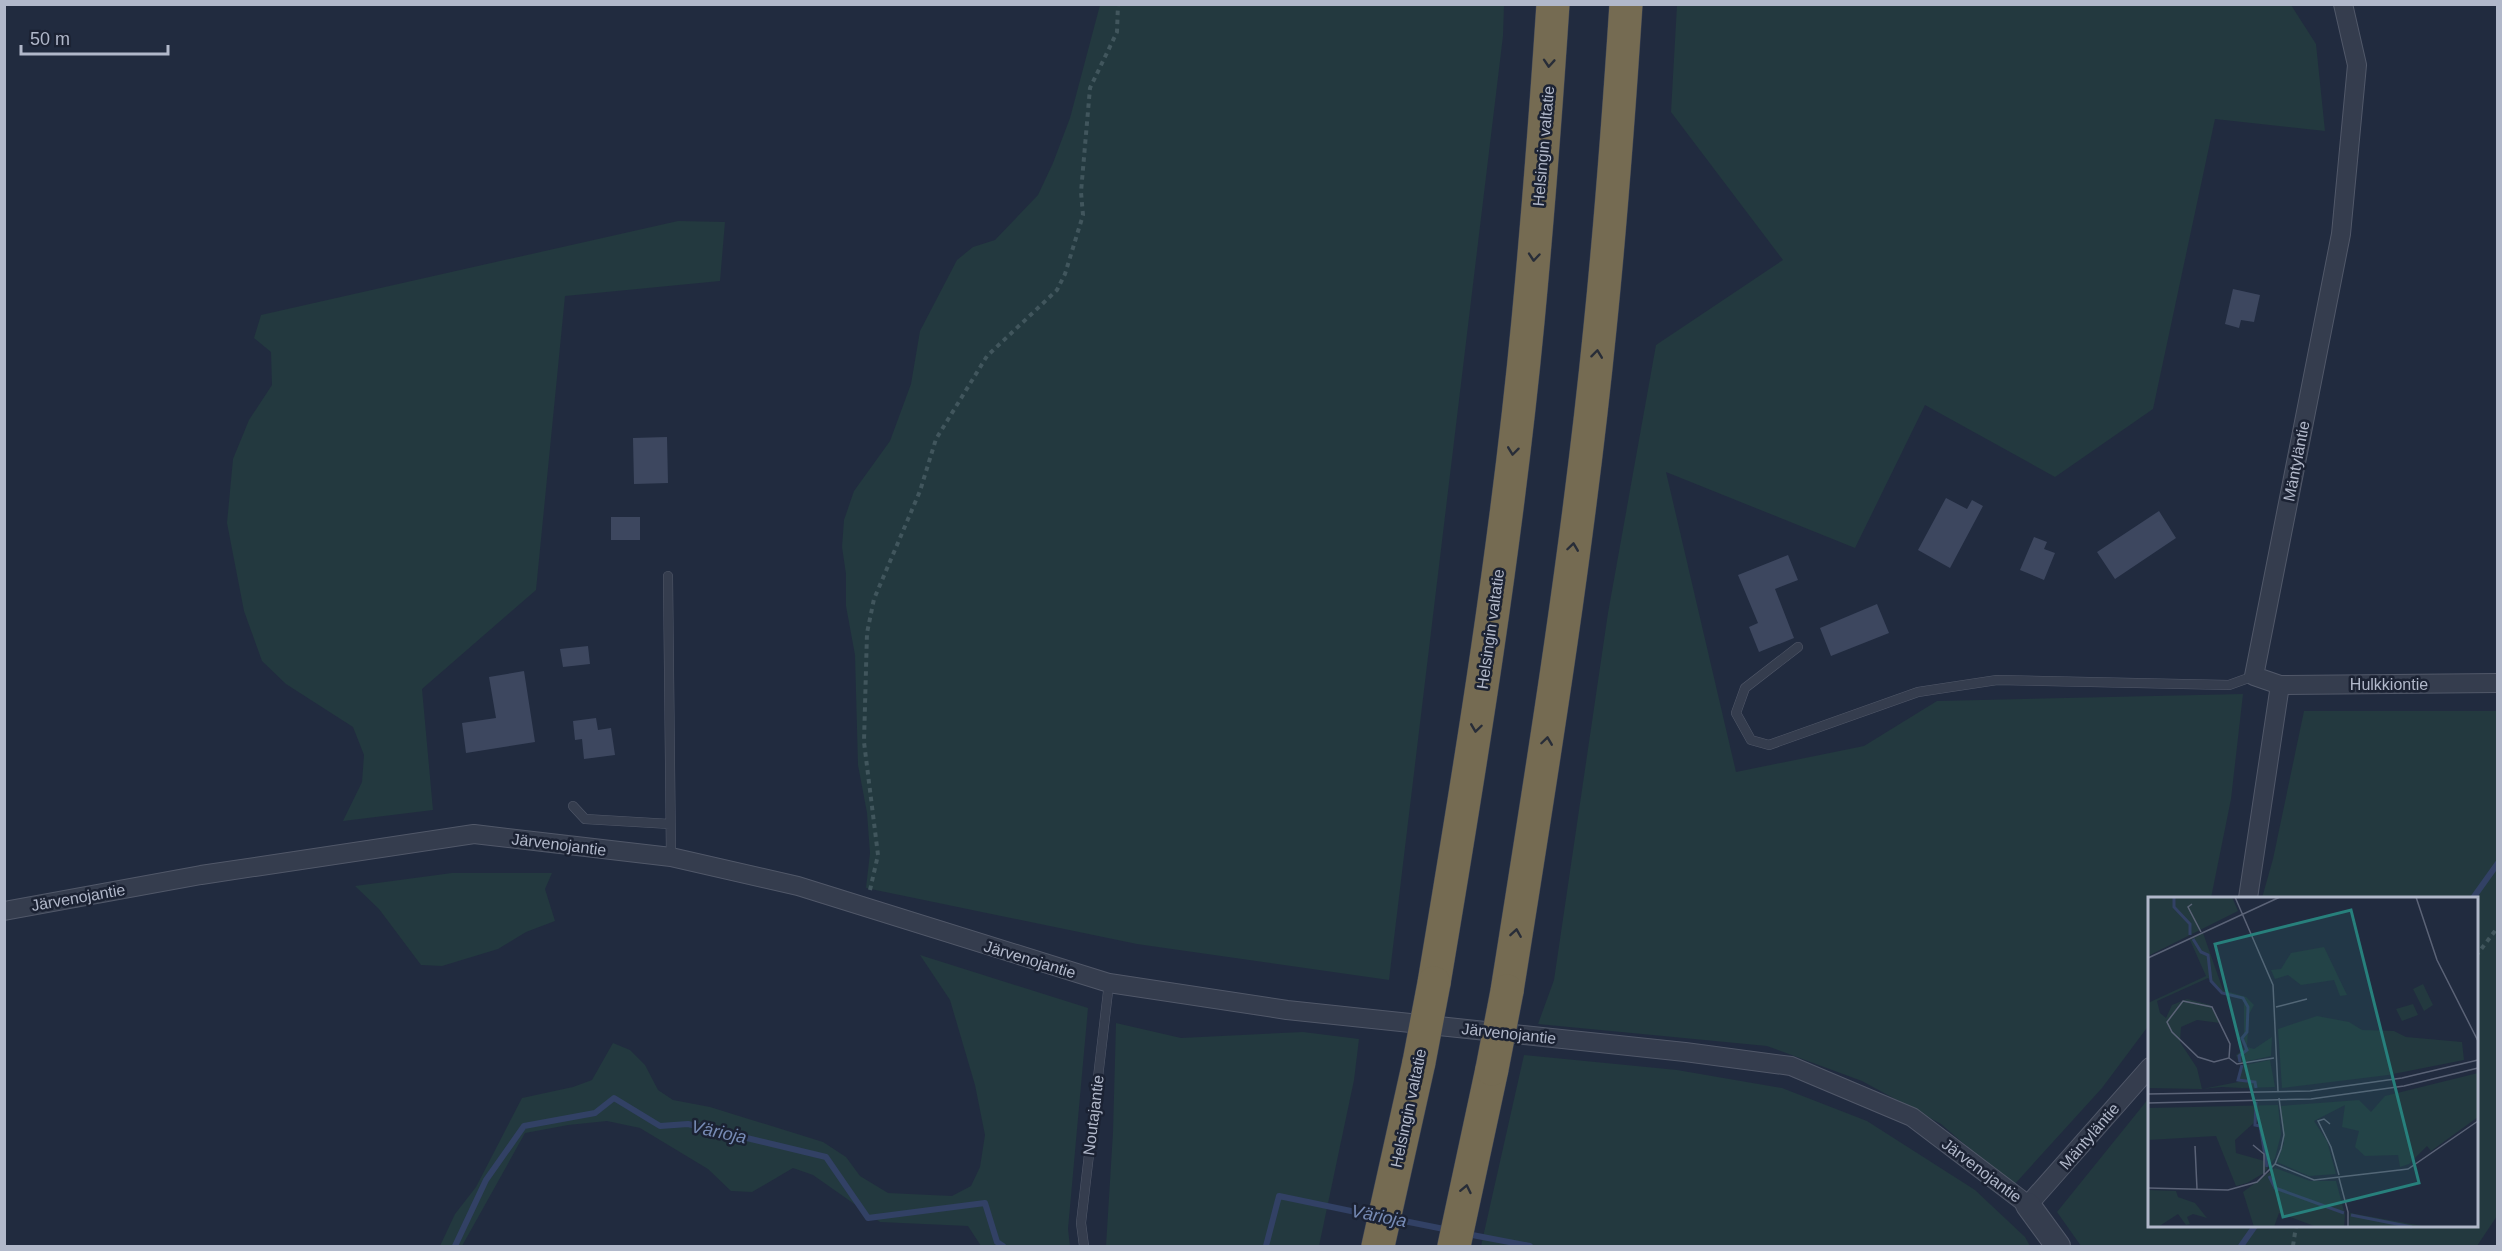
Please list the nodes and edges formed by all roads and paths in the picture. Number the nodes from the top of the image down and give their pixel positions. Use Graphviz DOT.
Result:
graph roads {
  1 [pos="1118,4"];
  2 [pos="1553,4"];
  3 [pos="1626,4"];
  4 [pos="2343,4"];
  5 [pos="668,576"];
  6 [pos="1798,647"];
  7 [pos="2254,676"];
  8 [pos="2498,683"];
  9 [pos="2280,685"];
  10 [pos="573,806"];
  11 [pos="670,824"];
  12 [pos="671,857"];
  13 [pos="2248,897"];
  14 [pos="866,908"];
  15 [pos="4,911"];
  16 [pos="2498,927"];
  17 [pos="2478,953"];
  18 [pos="1108,983"];
  19 [pos="2148,1069"];
  20 [pos="2028,1205"];
  21 [pos="2296,1227"];
  22 [pos="1084,1246"];
  23 [pos="1378,1246"];
  24 [pos="1454,1246"];
  25 [pos="2058,1246"];
  26 [pos="2293,1246"];
  1 -- 14 [label="path"];
  2 -- 23 [label="highway, Helsingin valtatie, one-way, bridge"];
  24 -- 3 [label="highway, one-way, bridge"];
  4 -- 7 [label="street, Mäntyläntie"];
  5 -- 11 [label="lane"];
  6 -- 7 [label="lane"];
  7 -- 9 [label="street"];
  8 -- 9 [label="street, Hulkkiontie"];
  9 -- 13 [label="street"];
  10 -- 11 [label="lane"];
  11 -- 12 [label="lane"];
  12 -- 14 [label="street, Järvenojantie"];
  12 -- 15 [label="street, Järvenojantie"];
  14 -- 18 [label="street, Järvenojantie"];
  16 -- 17 [label="path"];
  18 -- 20 [label="street, Järvenojantie"];
  18 -- 22 [label="lane, Noutajantie"];
  19 -- 20 [label="street, Mäntyläntie"];
  20 -- 25 [label="street"];
  21 -- 26 [label="path"];
}
